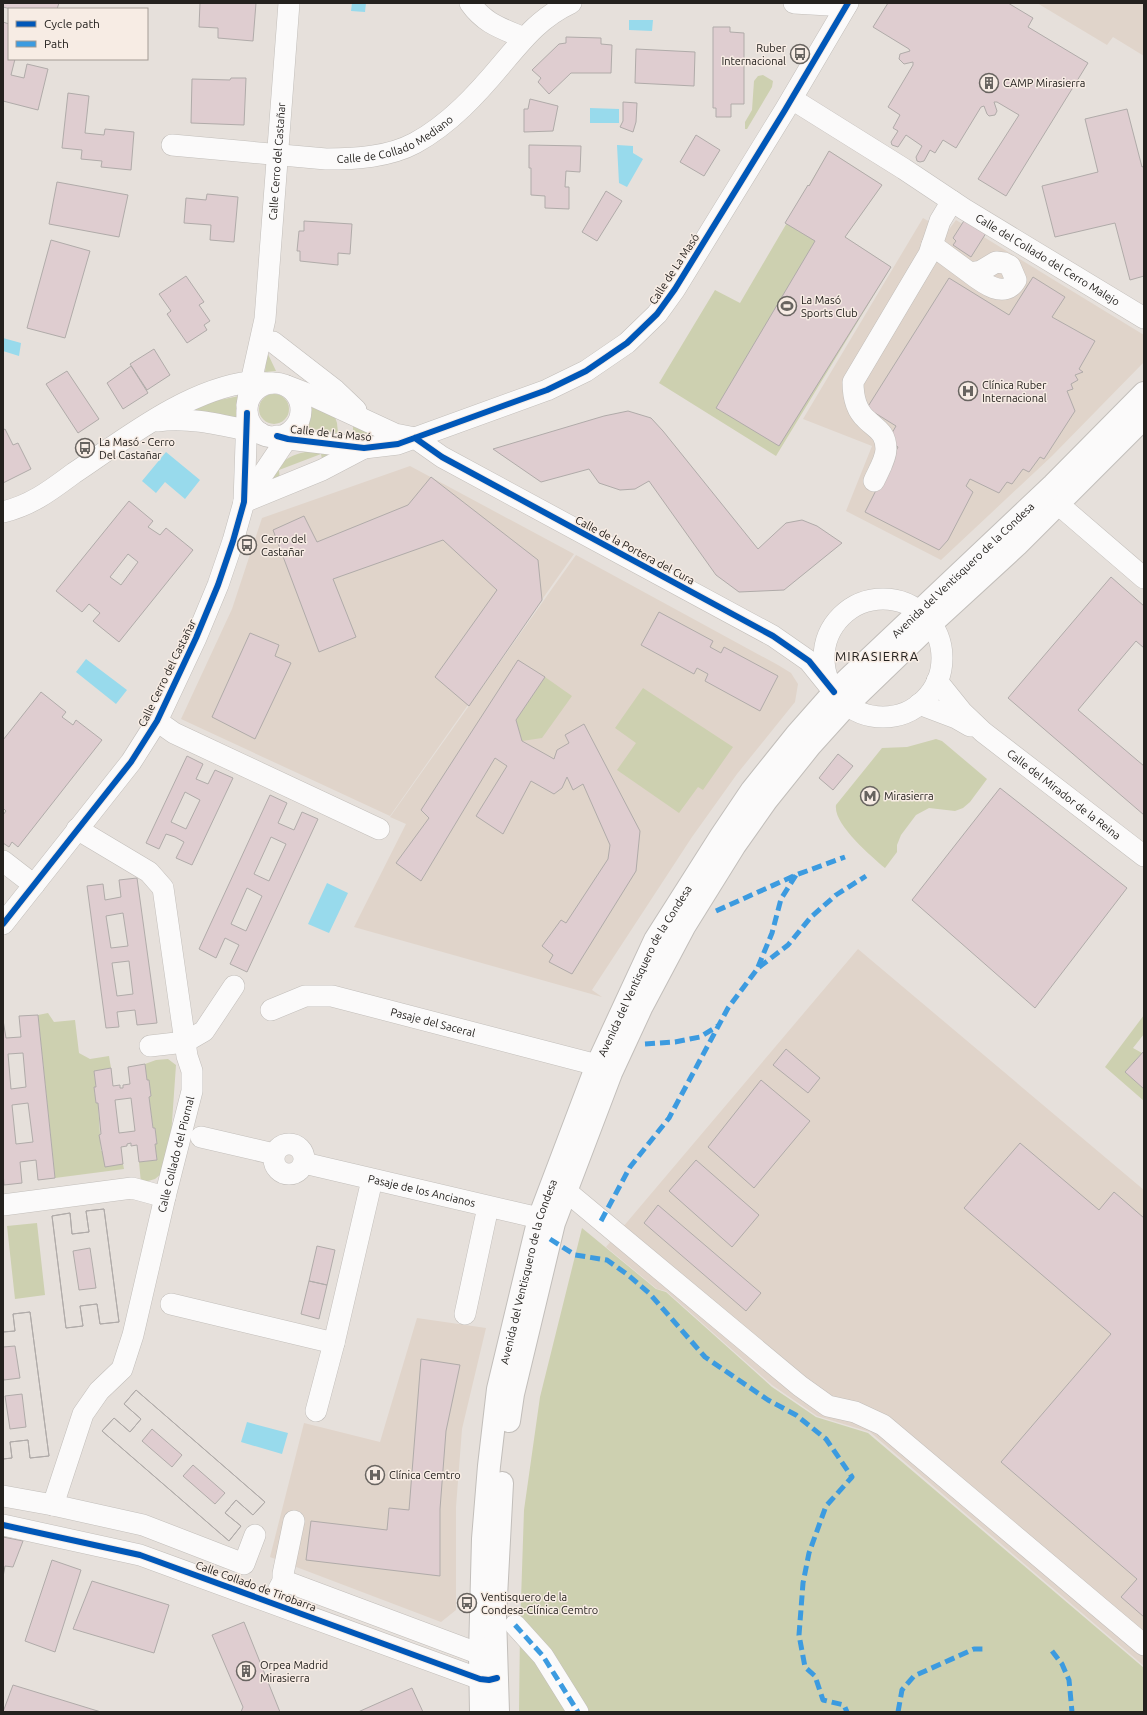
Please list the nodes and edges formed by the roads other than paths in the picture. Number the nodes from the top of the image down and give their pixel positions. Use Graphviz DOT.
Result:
graph roads {
  1 [pos="289,3"];
  2 [pos="470,3"];
  3 [pos="571,3"];
  4 [pos="794,3"];
  5 [pos="847,4"];
  6 [pos="524,38"];
  7 [pos="788,105"];
  8 [pos="172,145"];
  9 [pos="278,155"];
  10 [pos="946,210"];
  11 [pos="932,245"];
  12 [pos="970,273"];
  13 [pos="1144,318"];
  14 [pos="266,333"];
  15 [pos="250,382"];
  16 [pos="214,391"];
  17 [pos="1144,393"];
  18 [pos="337,408"];
  19 [pos="274,413"];
  20 [pos="1144,418"];
  21 [pos="154,421"];
  22 [pos="368,422"];
  23 [pos="218,425"];
  24 [pos="415,438"];
  25 [pos="350,452"];
  26 [pos="246,462"];
  27 [pos="874,481"];
  28 [pos="1056,495"];
  29 [pos="244,502"];
  30 [pos="3,512"];
  31 [pos="1144,578"];
  32 [pos="925,618"];
  33 [pos="773,636"];
  34 [pos="827,638"];
  35 [pos="937,681"];
  36 [pos="841,699"];
  37 [pos="919,704"];
  38 [pos="157,721"];
  39 [pos="983,732"];
  40 [pos="77,829"];
  41 [pos="379,829"];
  42 [pos="1144,856"];
  43 [pos="3,861"];
  44 [pos="34,885"];
  45 [pos="10,902"];
  46 [pos="3,924"];
  47 [pos="234,986"];
  48 [pos="270,1010"];
  49 [pos="185,1042"];
  50 [pos="150,1046"];
  51 [pos="596,1065"];
  52 [pos="201,1137"];
  53 [pos="372,1180"];
  54 [pos="566,1191"];
  55 [pos="165,1197"];
  56 [pos="3,1205"];
  57 [pos="488,1207"];
  58 [pos="539,1218"];
  59 [pos="171,1304"];
  60 [pos="465,1314"];
  61 [pos="334,1343"];
  62 [pos="316,1411"];
  63 [pos="3,1496"];
  64 [pos="53,1505"];
  65 [pos="294,1521"];
  66 [pos="3,1525"];
  67 [pos="256,1535"];
  68 [pos="283,1582"];
  69 [pos="279,1605"];
  70 [pos="515,1625"];
  71 [pos="434,1637"];
  72 [pos="1144,1645"];
  73 [pos="424,1659"];
  74 [pos="488,1669"];
  75 [pos="481,1712"];
  76 [pos="498,1712"];
  77 [pos="578,1712"];
  1 -- 9 [label="street, Calle Cerro del Castañar"];
  2 -- 6 [label="street"];
  3 -- 6 [label="street, Calle de Collado Mediano"];
  4 -- 5 [label="street"];
  5 -- 7 [label="street, Calle de La Masó"];
  6 -- 9 [label="street, Calle de Collado Mediano"];
  7 -- 10 [label="street, Calle del Collado del Cerro Malejo"];
  7 -- 24 [label="street, Calle de La Masó"];
  8 -- 9 [label="street, Calle de Collado Mediano"];
  9 -- 14 [label="street, Calle Cerro del Castañar"];
  10 -- 11 [label="street"];
  10 -- 13 [label="street, Calle del Collado del Cerro Malejo"];
  11 -- 12 [label="street"];
  11 -- 27 [label="street"];
  14 -- 15 [label="street, Calle Cerro del Castañar"];
  14 -- 16 [label="street"];
  14 -- 19 [label="street, Calle Cerro del Castañar"];
  14 -- 22 [label="street"];
  15 -- 16 [label="street, Calle de La Masó"];
  15 -- 19 [label="street, Calle de La Masó"];
  16 -- 21 [label="street, Calle de La Masó"];
  17 -- 28 [label="main road, Avenida del Ventisquero de la Condesa"];
  18 -- 19 [label="street, Calle de La Masó"];
  18 -- 22 [label="street, Calle de La Masó"];
  18 -- 25 [label="street"];
  19 -- 23 [label="street, Calle de La Masó"];
  19 -- 25 [label="street, Calle de La Masó"];
  19 -- 26 [label="street, Calle Cerro del Castañar"];
  19 -- 29 [label="street, Calle Cerro del Castañar"];
  20 -- 28 [label="main road, Avenida del Ventisquero de la Condesa"];
  21 -- 23 [label="street, Calle de La Masó"];
  21 -- 30 [label="street, Calle de La Masó"];
  22 -- 24 [label="street, Calle de La Masó"];
  23 -- 26 [label="street, Calle de La Masó"];
  24 -- 25 [label="street, Calle de La Masó"];
  24 -- 33 [label="street, Calle de la Portera del Cura"];
  25 -- 29 [label="street"];
  26 -- 29 [label="street, Calle Cerro del Castañar"];
  28 -- 31 [label="street"];
  28 -- 32 [label="main road, Avenida del Ventisquero de la Condesa"];
  29 -- 38 [label="street, Calle Cerro del Castañar"];
  32 -- 34 [label="street"];
  32 -- 35 [label="street"];
  32 -- 36 [label="main road, Avenida del Ventisquero de la Condesa"];
  33 -- 34 [label="street, Calle de la Portera del Cura"];
  33 -- 36 [label="street, Calle de la Portera del Cura"];
  34 -- 36 [label="street"];
  35 -- 37 [label="street"];
  35 -- 39 [label="street, Calle del Mirador de la Reina"];
  36 -- 37 [label="street"];
  36 -- 51 [label="main road, Avenida del Ventisquero de la Condesa"];
  36 -- 54 [label="main road, Avenida del Ventisquero de la Condesa"];
  37 -- 39 [label="street, Calle del Mirador de la Reina"];
  38 -- 40 [label="street, Calle Cerro del Castañar"];
  38 -- 41 [label="street"];
  39 -- 42 [label="street, Calle del Mirador de la Reina"];
  40 -- 44 [label="street, Calle Cerro del Castañar"];
  40 -- 49 [label="street, Calle Collado del Piornal"];
  43 -- 44 [label="street"];
  44 -- 45 [label="street, Calle Cerro del Castañar"];
  45 -- 46 [label="street, Calle Cerro del Castañar"];
  47 -- 49 [label="street"];
  48 -- 51 [label="street, Pasaje del Saceral"];
  49 -- 50 [label="street"];
  49 -- 55 [label="street, Calle Collado del Piornal"];
  51 -- 58 [label="main road, Avenida del Ventisquero de la Condesa"];
  52 -- 53 [label="street, Pasaje de los Ancianos"];
  53 -- 57 [label="street, Pasaje de los Ancianos"];
  53 -- 61 [label="street"];
  54 -- 72 [label="street"];
  54 -- 74 [label="main road, Avenida del Ventisquero de la Condesa"];
  55 -- 56 [label="street"];
  55 -- 64 [label="street, Calle Collado del Piornal"];
  57 -- 58 [label="street, Pasaje de los Ancianos"];
  57 -- 60 [label="street"];
  58 -- 74 [label="main road, Avenida del Ventisquero de la Condesa"];
  59 -- 61 [label="street"];
  61 -- 62 [label="street"];
  63 -- 64 [label="street"];
  64 -- 67 [label="street"];
  65 -- 68 [label="street"];
  66 -- 69 [label="street, Calle Collado de Tirobarra"];
  68 -- 69 [label="street"];
  68 -- 71 [label="street"];
  69 -- 73 [label="street, Calle Collado de Tirobarra"];
  70 -- 77 [label="street"];
  71 -- 73 [label="street"];
  71 -- 74 [label="street"];
  73 -- 74 [label="street, Calle Collado de Tirobarra"];
  74 -- 75 [label="main road, Avenida del Ventisquero de la Condesa"];
  74 -- 76 [label="main road, Avenida del Ventisquero de la Condesa"];
}
